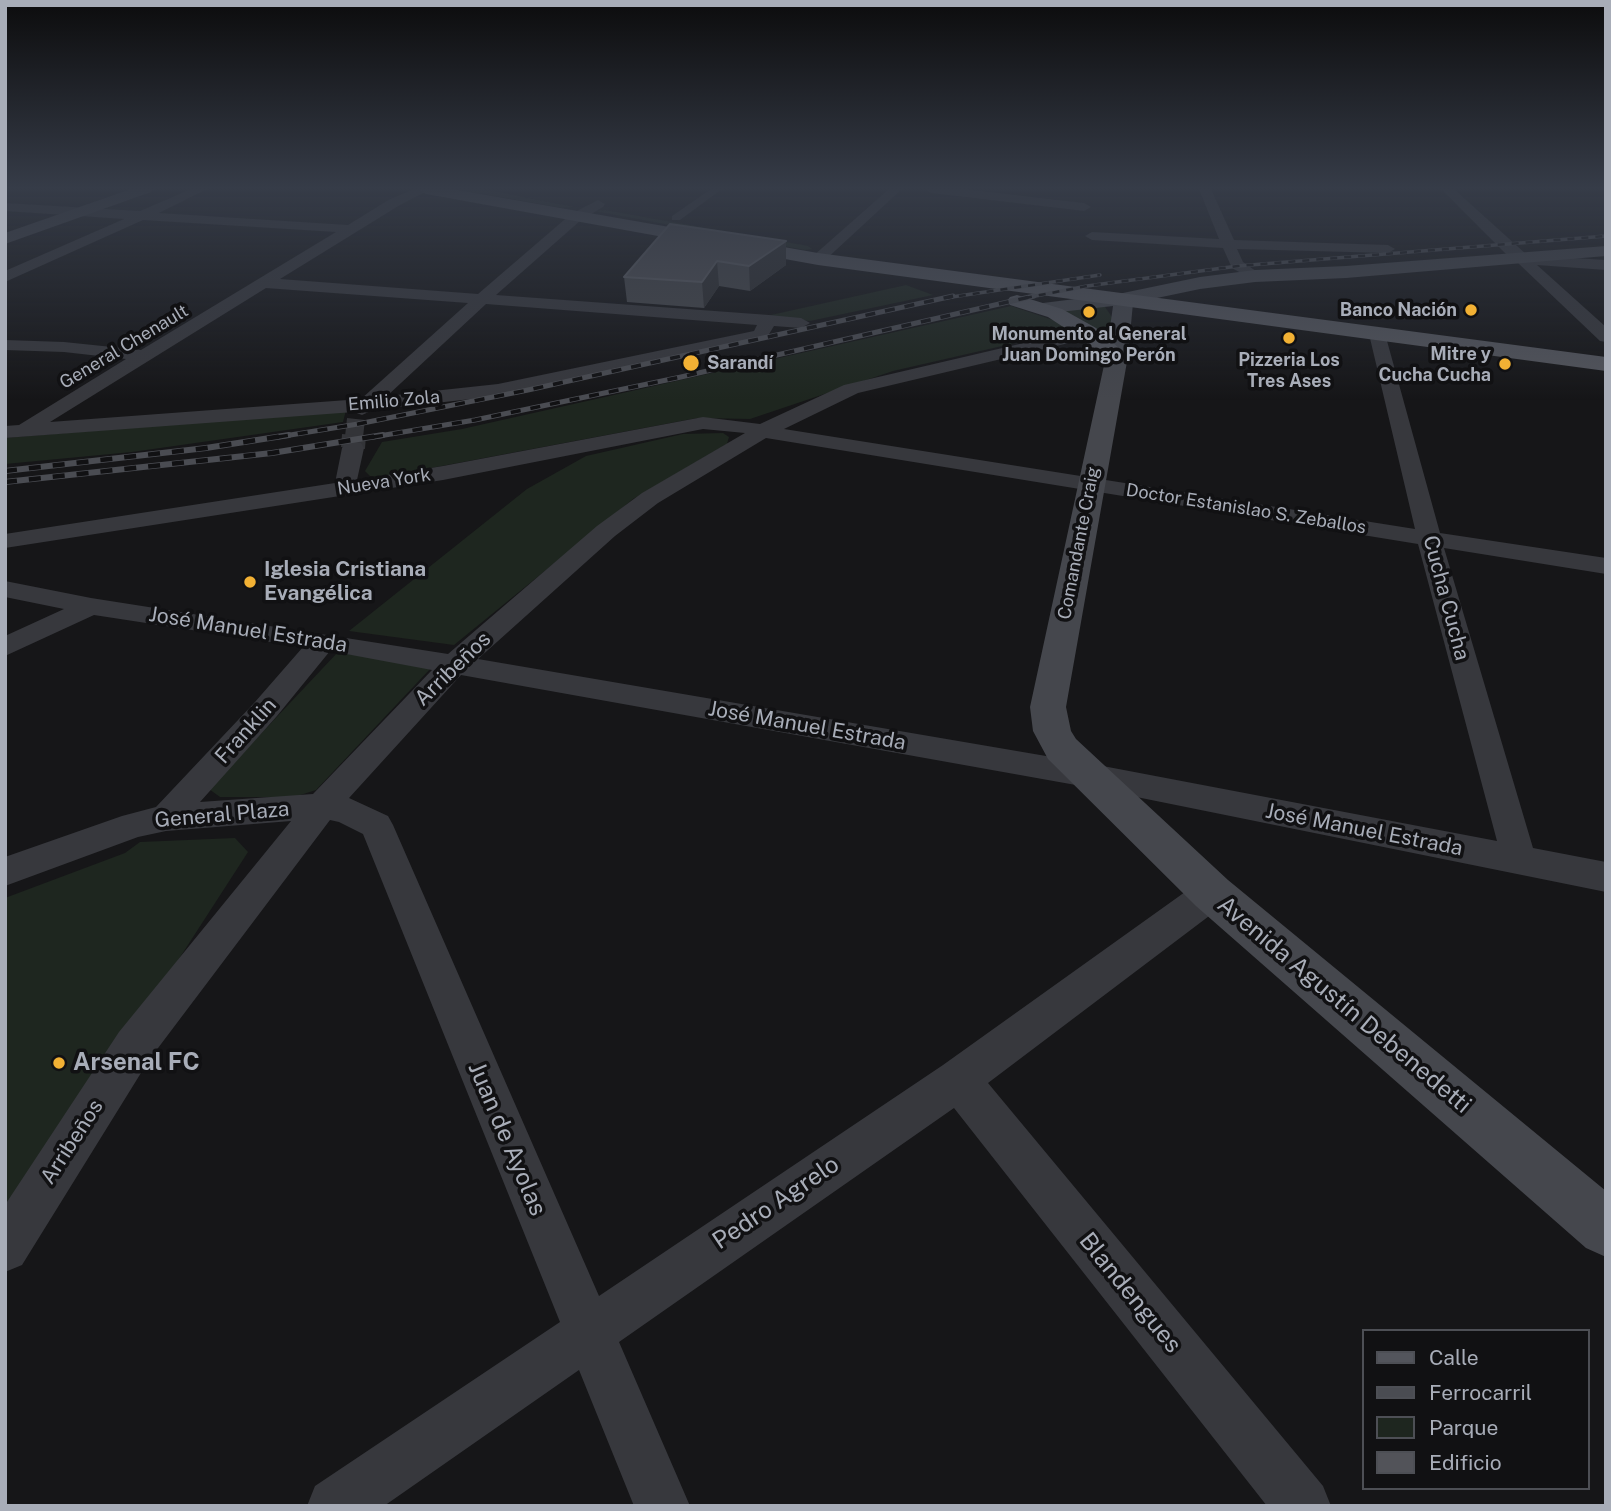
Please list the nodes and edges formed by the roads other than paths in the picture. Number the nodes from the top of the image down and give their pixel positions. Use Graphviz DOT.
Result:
graph roads {
  1 [pos="1519,259"];
  2 [pos="44,260"];
  3 [pos="302,260"];
  4 [pos="527,260"];
  5 [pos="822,260"];
  6 [pos="931,260"];
  7 [pos="1234,260"];
  8 [pos="1512,260"];
  9 [pos="1526,260"];
  10 [pos="1606,265"];
  11 [pos="897,269"];
  12 [pos="1346,272"];
  13 [pos="1255,276"];
  14 [pos="5,277"];
  15 [pos="265,283"];
  16 [pos="1160,291"];
  17 [pos="482,299"];
  18 [pos="1123,299"];
  19 [pos="1042,308"];
  20 [pos="769,320"];
  21 [pos="802,323"];
  22 [pos="1088,333"];
  23 [pos="1378,334"];
  24 [pos="1606,337"];
  25 [pos="5,345"];
  26 [pos="1606,350"];
  27 [pos="146,356"];
  28 [pos="1116,356"];
  29 [pos="1606,364"];
  30 [pos="360,412"];
  31 [pos="762,430"];
  32 [pos="14,431"];
  33 [pos="353,448"];
  34 [pos="1090,485"];
  35 [pos="346,488"];
  36 [pos="1430,538"];
  37 [pos="5,541"];
  38 [pos="1606,566"];
  39 [pos="5,589"];
  40 [pos="91,606"];
  41 [pos="323,642"];
  42 [pos="5,648"];
  43 [pos="454,664"];
  44 [pos="1087,775"];
  45 [pos="322,806"];
  46 [pos="166,818"];
  47 [pos="1519,860"];
  48 [pos="5,872"];
  49 [pos="1606,877"];
  50 [pos="1212,893"];
  51 [pos="958,1080"];
  52 [pos="1606,1228"];
  53 [pos="5,1248"];
  54 [pos="587,1331"];
  55 [pos="335,1506"];
  56 [pos="662,1506"];
  57 [pos="1303,1506"];
  1 -- 24 [label="street"];
  2 -- 14 [label="street"];
  3 -- 15 [label="street, General Chenault"];
  4 -- 17 [label="street"];
  5 -- 11 [label="main road"];
  6 -- 16 [label="main road"];
  7 -- 13 [label="street"];
  8 -- 12 [label="main road"];
  9 -- 10 [label="street"];
  11 -- 18 [label="main road"];
  11 -- 19 [label="main road"];
  12 -- 13 [label="main road"];
  12 -- 16 [label="main road"];
  13 -- 16 [label="main road"];
  15 -- 17 [label="street"];
  15 -- 27 [label="street, General Chenault"];
  16 -- 18 [label="main road"];
  16 -- 26 [label="main road"];
  17 -- 20 [label="street"];
  17 -- 30 [label="street"];
  18 -- 19 [label="main road"];
  18 -- 23 [label="main road"];
  18 -- 28 [label="main road, Comandante Craig"];
  19 -- 22 [label="main road"];
  20 -- 21 [label="street"];
  20 -- 30 [label="street, Emilio Zola"];
  22 -- 28 [label="main road"];
  22 -- 31 [label="street, Arribeños"];
  23 -- 29 [label="main road"];
  23 -- 36 [label="street, Cucha Cucha"];
  25 -- 27 [label="street"];
  27 -- 32 [label="street, General Chenault"];
  28 -- 34 [label="main road, Comandante Craig"];
  30 -- 32 [label="street, Emilio Zola"];
  31 -- 34 [label="street, Doctor Estanislao S. Zeballos"];
  31 -- 35 [label="street, Nueva York"];
  31 -- 43 [label="street, Arribeños"];
  33 -- 35 [label="street"];
  34 -- 36 [label="street, Doctor Estanislao S. Zeballos"];
  34 -- 44 [label="main road, Comandante Craig"];
  35 -- 37 [label="street, Nueva York"];
  36 -- 38 [label="street, Doctor Estanislao S. Zeballos"];
  36 -- 47 [label="street, Cucha Cucha"];
  39 -- 40 [label="street, José Manuel Estrada"];
  40 -- 41 [label="street, José Manuel Estrada"];
  40 -- 42 [label="street"];
  41 -- 43 [label="street, José Manuel Estrada"];
  41 -- 46 [label="street, Franklin"];
  43 -- 44 [label="street, José Manuel Estrada"];
  43 -- 45 [label="street, Arribeños"];
  44 -- 47 [label="street, José Manuel Estrada"];
  44 -- 50 [label="main road, Avenida Agustín Debenedetti"];
  45 -- 46 [label="street, General Plaza"];
  45 -- 53 [label="street, Arribeños"];
  45 -- 54 [label="street, Juan de Ayolas"];
  46 -- 48 [label="street, General Plaza"];
  47 -- 49 [label="street, José Manuel Estrada"];
  50 -- 51 [label="street, Pedro Agrelo"];
  50 -- 52 [label="main road, Avenida Agustín Debenedetti"];
  51 -- 54 [label="street, Pedro Agrelo"];
  51 -- 57 [label="street, Blandengues"];
  54 -- 55 [label="street, Pedro Agrelo"];
  54 -- 56 [label="street, Juan de Ayolas"];
}
